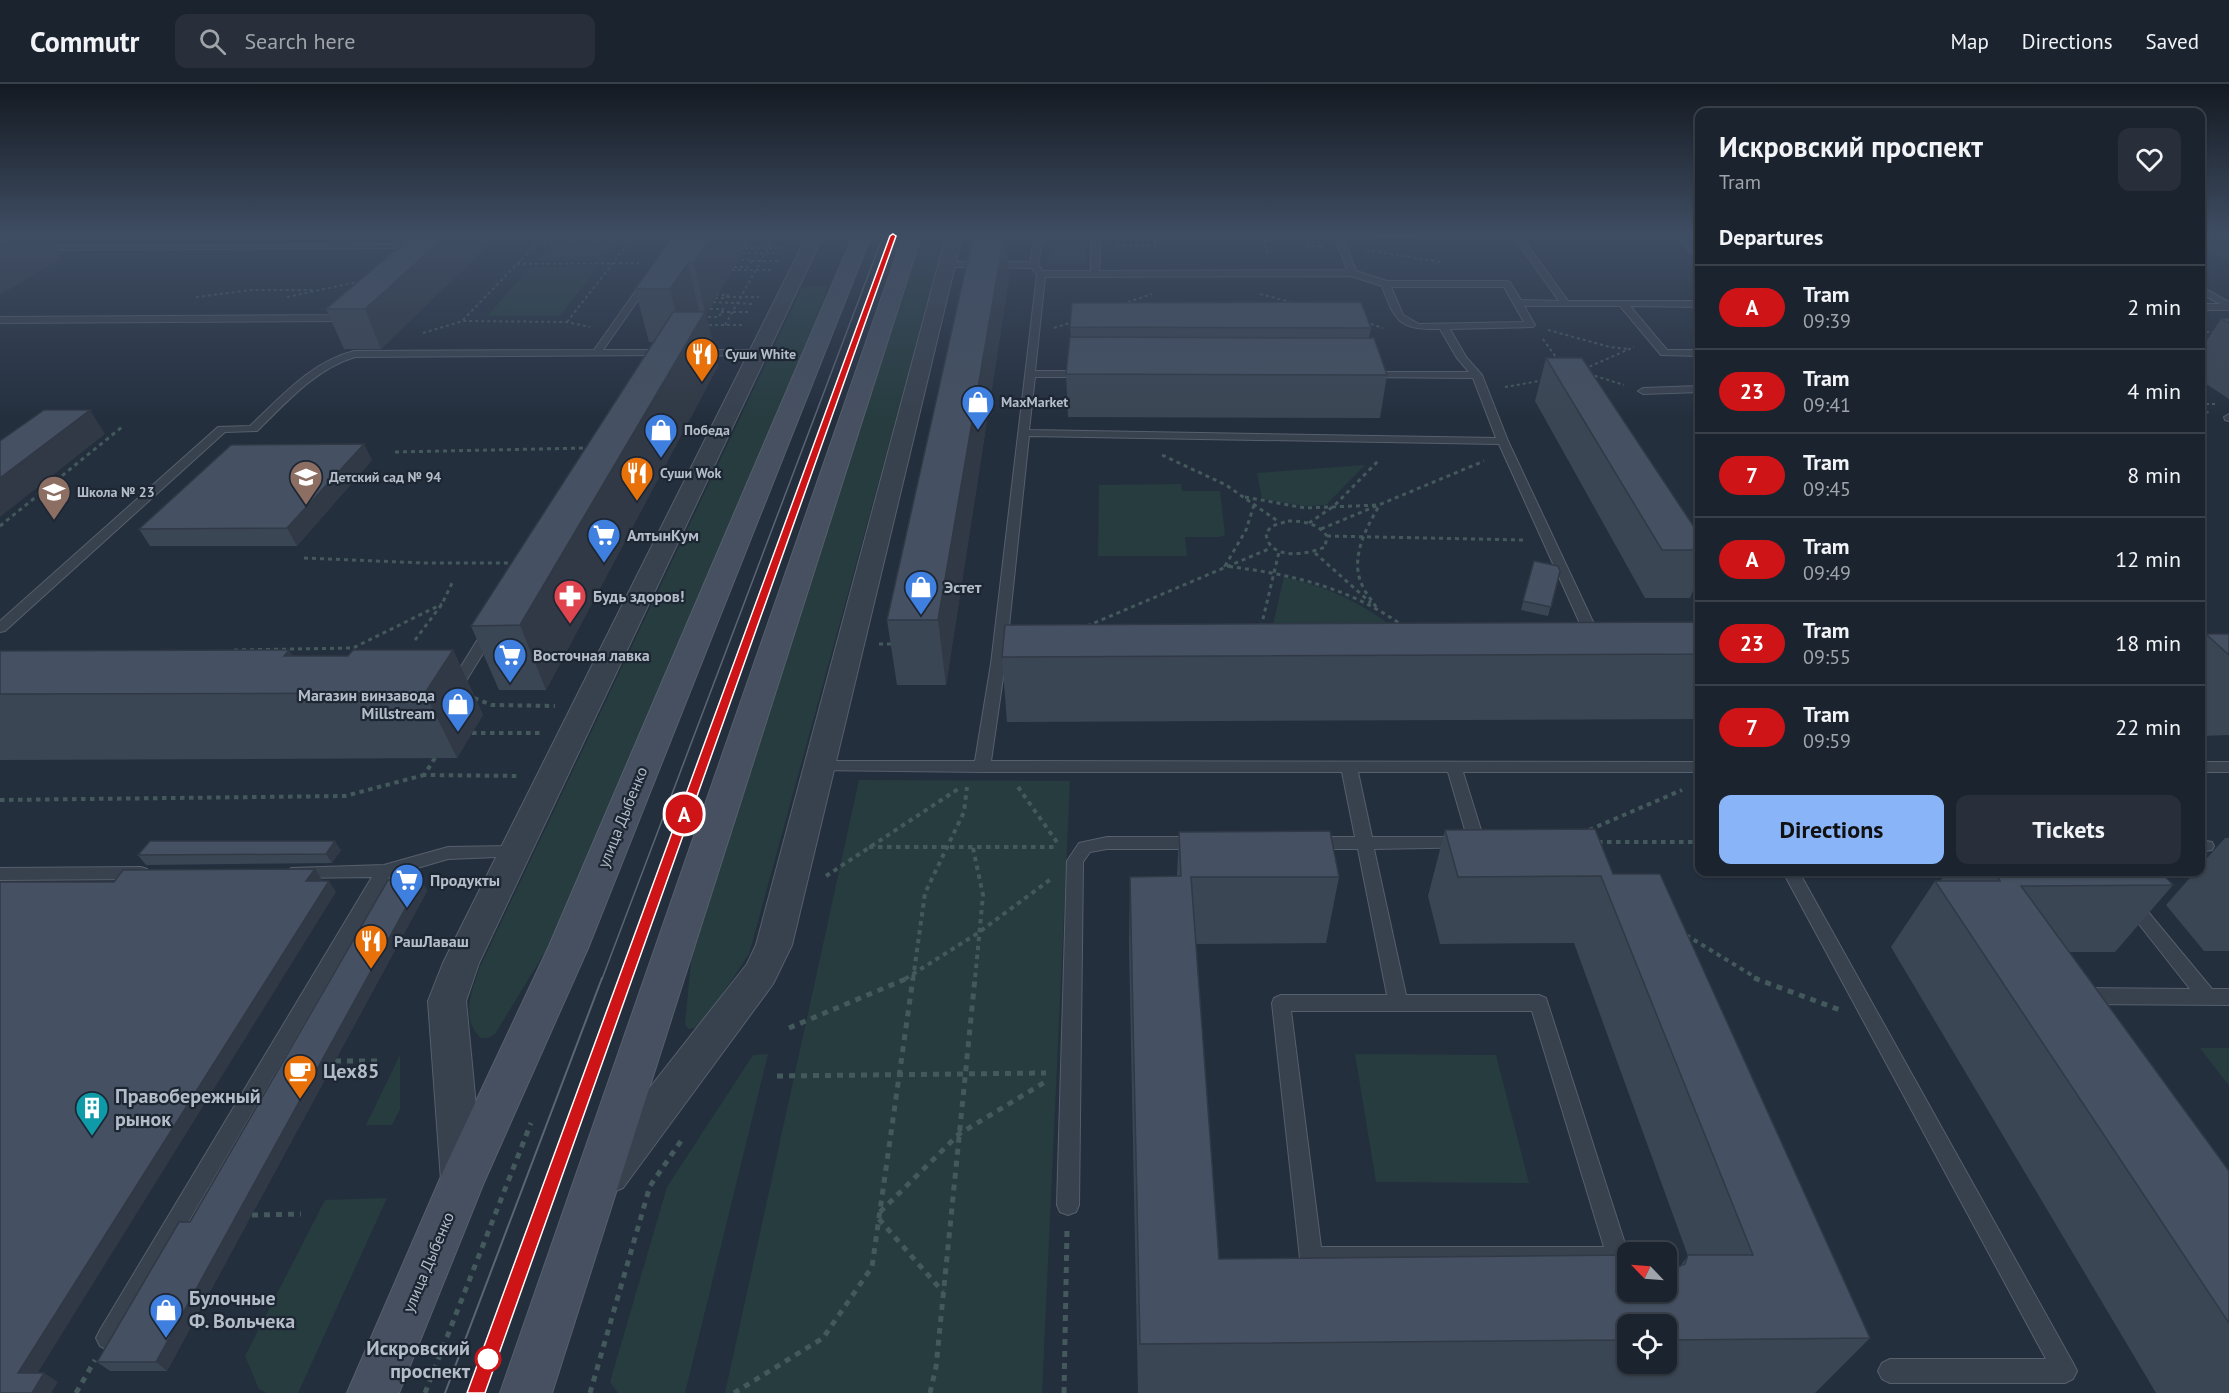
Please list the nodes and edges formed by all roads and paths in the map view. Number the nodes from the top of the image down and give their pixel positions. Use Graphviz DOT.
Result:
graph roads {
  1 [pos="287,297"];
  2 [pos="486,297"];
  3 [pos="586,297"];
  4 [pos="635,297"];
  5 [pos="727,297"];
  6 [pos="741,297"];
  7 [pos="785,297"];
  8 [pos="837,297"];
  9 [pos="892,297"];
  10 [pos="939,297"];
  11 [pos="1035,297"];
  12 [pos="1144,297"];
  13 [pos="1270,297"];
  14 [pos="1391,297"];
  15 [pos="1515,297"];
  16 [pos="1561,297"];
  17 [pos="2214,297"];
  18 [pos="738,303"];
  19 [pos="1518,303"];
  20 [pos="1565,303"];
  21 [pos="758,304"];
  22 [pos="1623,304"];
  23 [pos="1695,304"];
  24 [pos="1118,305"];
  25 [pos="1303,305"];
  26 [pos="2229,306"];
  27 [pos="2205,307"];
  28 [pos="709,309"];
  29 [pos="351,310"];
  30 [pos="721,312"];
  31 [pos="732,312"];
  32 [pos="754,312"];
  33 [pos="698,317"];
  34 [pos="719,317"];
  35 [pos="254,318"];
  36 [pos="0,320"];
  37 [pos="1359,320"];
  38 [pos="1076,321"];
  39 [pos="567,322"];
  40 [pos="700,325"];
  41 [pos="714,325"];
  42 [pos="725,325"];
  43 [pos="747,325"];
  44 [pos="1530,325"];
  45 [pos="1443,326"];
  46 [pos="697,329"];
  47 [pos="712,329"];
  48 [pos="1391,331"];
  49 [pos="611,332"];
  50 [pos="1033,336"];
  51 [pos="685,353"];
  52 [pos="758,353"];
  53 [pos="1695,353"];
  54 [pos="596,354"];
  55 [pos="1664,354"];
  56 [pos="663,357"];
  57 [pos="1562,367"];
  58 [pos="1579,371"];
  59 [pos="1029,374"];
  60 [pos="1100,374"];
  61 [pos="1359,375"];
  62 [pos="1477,375"];
  63 [pos="1695,389"];
  64 [pos="1643,391"];
  65 [pos="122,426"];
  66 [pos="1022,433"];
  67 [pos="1115,434"];
  68 [pos="1505,446"];
  69 [pos="591,448"];
  70 [pos="395,452"];
  71 [pos="1241,496"];
  72 [pos="1254,504"];
  73 [pos="1380,505"];
  74 [pos="1279,522"];
  75 [pos="0,525"];
  76 [pos="1321,529"];
  77 [pos="1327,536"];
  78 [pos="1362,537"];
  79 [pos="1548,541"];
  80 [pos="1271,548"];
  81 [pos="1279,552"];
  82 [pos="1315,553"];
  83 [pos="304,558"];
  84 [pos="522,563"];
  85 [pos="1225,566"];
  86 [pos="1274,572"];
  87 [pos="453,581"];
  88 [pos="442,604"];
  89 [pos="1377,607"];
  90 [pos="499,617"];
  91 [pos="1084,627"];
  92 [pos="0,628"];
  93 [pos="1410,632"];
  94 [pos="1258,636"];
  95 [pos="415,640"];
  96 [pos="876,644"];
  97 [pos="905,644"];
  98 [pos="223,651"];
  99 [pos="1588,652"];
  100 [pos="439,686"];
  101 [pos="456,686"];
  102 [pos="560,706"];
  103 [pos="472,733"];
  104 [pos="546,733"];
  105 [pos="435,759"];
  106 [pos="818,766"];
  107 [pos="982,766"];
  108 [pos="1004,767"];
  109 [pos="1349,767"];
  110 [pos="1454,767"];
  111 [pos="1695,767"];
  112 [pos="2205,767"];
  113 [pos="2229,767"];
  114 [pos="424,776"];
  115 [pos="524,776"];
  116 [pos="1689,787"];
  117 [pos="0,800"];
  118 [pos="1583,833"];
  119 [pos="1596,842"];
  120 [pos="1695,842"];
  121 [pos="1212,843"];
  122 [pos="1294,843"];
  123 [pos="1365,843"];
  124 [pos="869,847"];
  125 [pos="948,847"];
  126 [pos="973,848"];
  127 [pos="516,852"];
  128 [pos="1075,861"];
  129 [pos="282,872"];
  130 [pos="384,872"];
  131 [pos="156,873"];
  132 [pos="0,874"];
  133 [pos="1793,876"];
  134 [pos="2109,876"];
  135 [pos="825,877"];
  136 [pos="980,932"];
  137 [pos="1681,932"];
  138 [pos="913,976"];
  139 [pos="2229,996"];
  140 [pos="2207,997"];
  141 [pos="1398,1003"];
  142 [pos="2094,1015"];
  143 [pos="1874,1024"];
  144 [pos="789,1028"];
  145 [pos="335,1061"];
  146 [pos="379,1061"];
  147 [pos="1066,1073"];
  148 [pos="777,1076"];
  149 [pos="899,1076"];
  150 [pos="965,1076"];
  151 [pos="534,1116"];
  152 [pos="690,1128"];
  153 [pos="959,1134"];
  154 [pos="462,1180"];
  155 [pos="593,1193"];
  156 [pos="1068,1205"];
  157 [pos="301,1214"];
  158 [pos="252,1215"];
  159 [pos="879,1216"];
  160 [pos="944,1293"];
  161 [pos="108,1338"];
  162 [pos="1890,1371"];
  163 [pos="76,1393"];
  164 [pos="373,1393"];
  165 [pos="425,1393"];
  166 [pos="526,1393"];
  167 [pos="590,1393"];
  168 [pos="734,1393"];
  169 [pos="930,1393"];
  170 [pos="1064,1393"];
  1 -- 35 [label="path"];
  2 -- 39 [label="path"];
  3 -- 39 [label="path"];
  4 -- 49 [label="lane"];
  5 -- 18 [label="path"];
  6 -- 18 [label="path"];
  7 -- 52 [label="street"];
  8 -- 154 [label="main road, улица Дыбенко"];
  9 -- 155 [label="main road"];
  10 -- 106 [label="street"];
  11 -- 50 [label="lane"];
  12 -- 24 [label="path"];
  13 -- 25 [label="path"];
  14 -- 45 [label="lane"];
  15 -- 19 [label="lane"];
  16 -- 20 [label="lane"];
  17 -- 26 [label="lane"];
  18 -- 21 [label="path"];
  18 -- 31 [label="path"];
  19 -- 20 [label="lane"];
  19 -- 44 [label="lane"];
  20 -- 22 [label="lane"];
  22 -- 23 [label="lane"];
  22 -- 55 [label="lane"];
  26 -- 27 [label="lane"];
  28 -- 30 [label="path"];
  29 -- 35 [label="lane"];
  30 -- 31 [label="path"];
  30 -- 34 [label="path"];
  31 -- 32 [label="path"];
  31 -- 42 [label="path"];
  33 -- 34 [label="path"];
  34 -- 41 [label="path"];
  35 -- 36 [label="lane"];
  37 -- 48 [label="path"];
  38 -- 50 [label="path"];
  39 -- 49 [label="path"];
  40 -- 41 [label="path"];
  41 -- 42 [label="path"];
  42 -- 43 [label="path"];
  44 -- 45 [label="lane"];
  44 -- 55 [label="path"];
  44 -- 57 [label="path"];
  45 -- 62 [label="lane"];
  46 -- 47 [label="path"];
  49 -- 54 [label="lane"];
  50 -- 59 [label="lane"];
  51 -- 52 [label="lane"];
  52 -- 127 [label="street"];
  53 -- 55 [label="lane"];
  54 -- 56 [label="lane"];
  54 -- 92 [label="lane"];
  58 -- 64 [label="path"];
  59 -- 60 [label="lane"];
  59 -- 66 [label="lane"];
  61 -- 62 [label="lane"];
  62 -- 68 [label="lane"];
  63 -- 64 [label="lane"];
  65 -- 75 [label="path"];
  66 -- 67 [label="lane"];
  66 -- 107 [label="lane"];
  67 -- 68 [label="lane"];
  67 -- 71 [label="path"];
  68 -- 73 [label="path"];
  68 -- 79 [label="lane"];
  69 -- 70 [label="path"];
  71 -- 72 [label="path"];
  71 -- 73 [label="path"];
  72 -- 74 [label="path"];
  72 -- 85 [label="path"];
  73 -- 76 [label="path"];
  73 -- 78 [label="path"];
  74 -- 76 [label="path"];
  74 -- 80 [label="path"];
  76 -- 77 [label="path"];
  77 -- 78 [label="path"];
  77 -- 82 [label="path"];
  78 -- 79 [label="path"];
  78 -- 89 [label="path"];
  79 -- 99 [label="lane"];
  80 -- 81 [label="path"];
  80 -- 85 [label="path"];
  81 -- 82 [label="path"];
  81 -- 86 [label="path"];
  82 -- 89 [label="path"];
  83 -- 84 [label="path"];
  85 -- 86 [label="path"];
  85 -- 91 [label="path"];
  86 -- 89 [label="path"];
  86 -- 94 [label="path"];
  87 -- 88 [label="path"];
  88 -- 95 [label="path"];
  88 -- 98 [label="path"];
  89 -- 93 [label="path"];
  90 -- 101 [label="lane"];
  96 -- 97 [label="path"];
  100 -- 101 [label="lane"];
  101 -- 102 [label="path"];
  103 -- 104 [label="path"];
  105 -- 114 [label="path"];
  106 -- 107 [label="lane"];
  106 -- 155 [label="street"];
  107 -- 108 [label="lane"];
  108 -- 109 [label="lane"];
  108 -- 126 [label="path"];
  109 -- 110 [label="lane"];
  109 -- 123 [label="lane"];
  110 -- 111 [label="lane"];
  110 -- 123 [label="lane"];
  112 -- 113 [label="lane"];
  114 -- 115 [label="path"];
  114 -- 117 [label="path"];
  116 -- 118 [label="path"];
  119 -- 120 [label="path"];
  121 -- 128 [label="lane"];
  122 -- 123 [label="lane"];
  123 -- 141 [label="lane"];
  124 -- 125 [label="path"];
  124 -- 125 [label="path"];
  124 -- 135 [label="path"];
  125 -- 126 [label="path"];
  125 -- 138 [label="path"];
  126 -- 136 [label="path"];
  127 -- 130 [label="lane"];
  127 -- 154 [label="street"];
  128 -- 136 [label="path"];
  128 -- 147 [label="lane"];
  129 -- 130 [label="lane"];
  130 -- 161 [label="lane"];
  131 -- 132 [label="lane"];
  133 -- 143 [label="lane"];
  134 -- 140 [label="lane"];
  136 -- 138 [label="path"];
  136 -- 150 [label="path"];
  137 -- 143 [label="path"];
  138 -- 144 [label="path"];
  138 -- 149 [label="path"];
  139 -- 140 [label="lane"];
  140 -- 142 [label="lane"];
  141 -- 141 [label="lane"];
  143 -- 162 [label="lane"];
  145 -- 146 [label="path"];
  147 -- 150 [label="path"];
  147 -- 153 [label="path"];
  147 -- 156 [label="lane"];
  148 -- 149 [label="path"];
  149 -- 150 [label="path"];
  149 -- 159 [label="path"];
  150 -- 153 [label="path"];
  151 -- 165 [label="path"];
  152 -- 167 [label="path"];
  153 -- 159 [label="path"];
  153 -- 160 [label="path"];
  154 -- 164 [label="main road, улица Дыбенко"];
  155 -- 166 [label="main road"];
  156 -- 170 [label="path"];
  157 -- 158 [label="path"];
  159 -- 160 [label="path"];
  159 -- 168 [label="path"];
  160 -- 169 [label="path"];
  161 -- 163 [label="path"];
}
